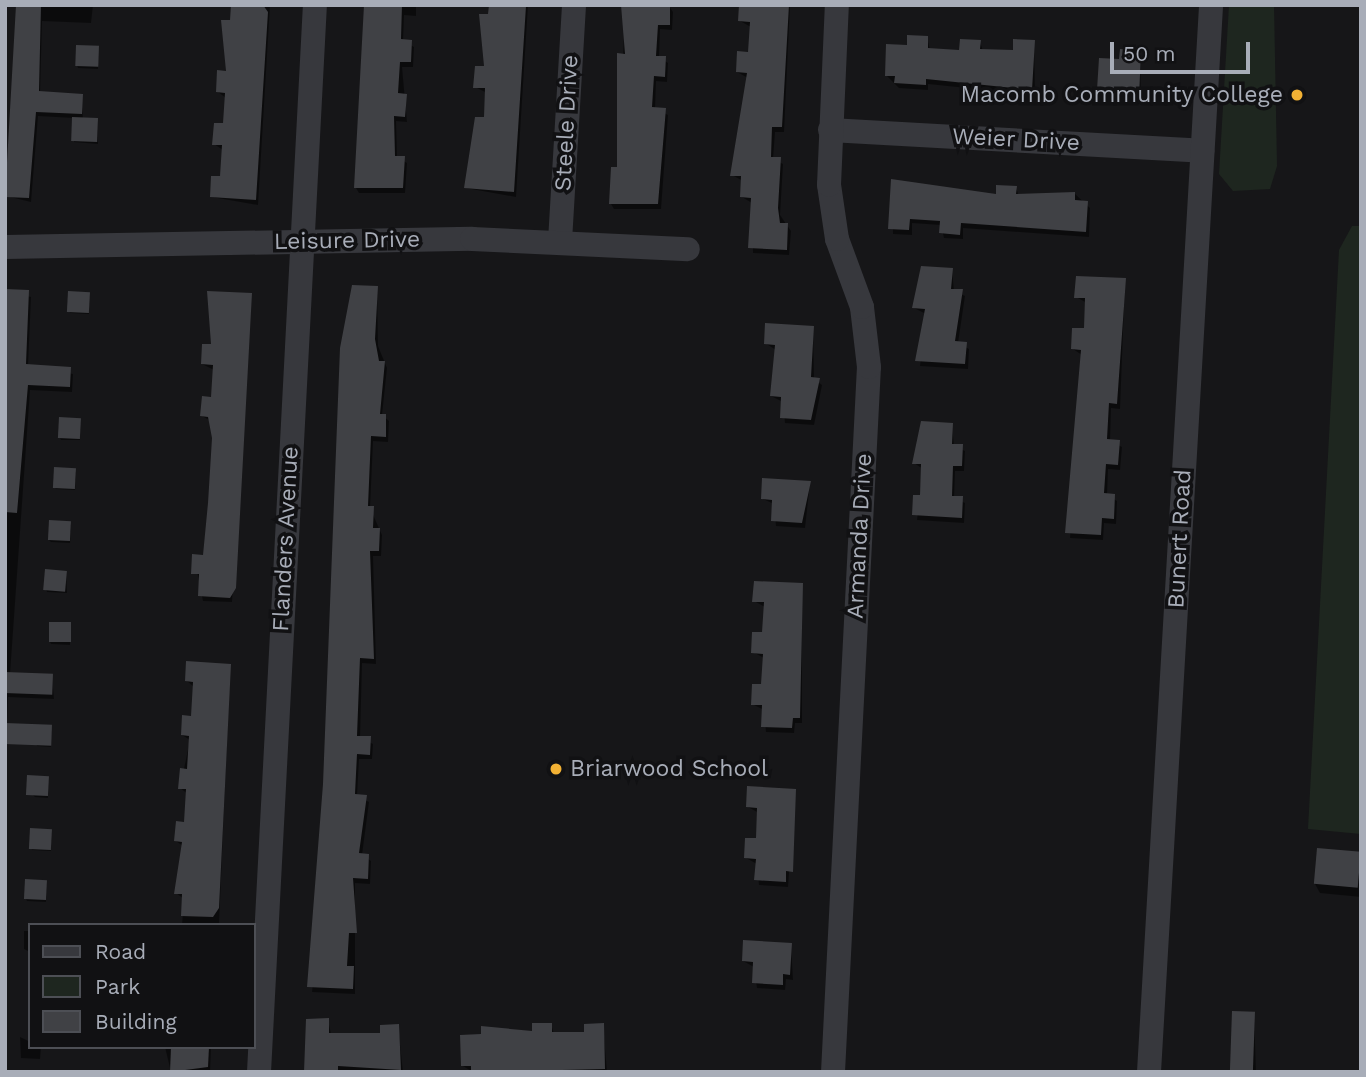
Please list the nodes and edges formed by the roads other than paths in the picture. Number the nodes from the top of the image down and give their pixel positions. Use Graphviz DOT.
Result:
graph roads {
  1 [pos="315,5"];
  2 [pos="574,5"];
  3 [pos="837,5"];
  4 [pos="1210,5"];
  5 [pos="830,130"];
  6 [pos="1202,150"];
  7 [pos="560,241"];
  8 [pos="302,242"];
  9 [pos="5,247"];
  10 [pos="688,249"];
  11 [pos="259,1072"];
  12 [pos="833,1072"];
  13 [pos="1149,1072"];
  1 -- 8 [label="street, Flanders Avenue"];
  2 -- 7 [label="street, Steele Drive"];
  3 -- 5 [label="street, Armanda Drive"];
  4 -- 6 [label="street, Bunert Road"];
  5 -- 6 [label="street, Weier Drive"];
  5 -- 12 [label="street, Armanda Drive"];
  6 -- 13 [label="street, Bunert Road"];
  7 -- 8 [label="street, Leisure Drive"];
  7 -- 10 [label="street, Leisure Drive"];
  8 -- 9 [label="street, Leisure Drive"];
  8 -- 11 [label="street, Flanders Avenue"];
}
